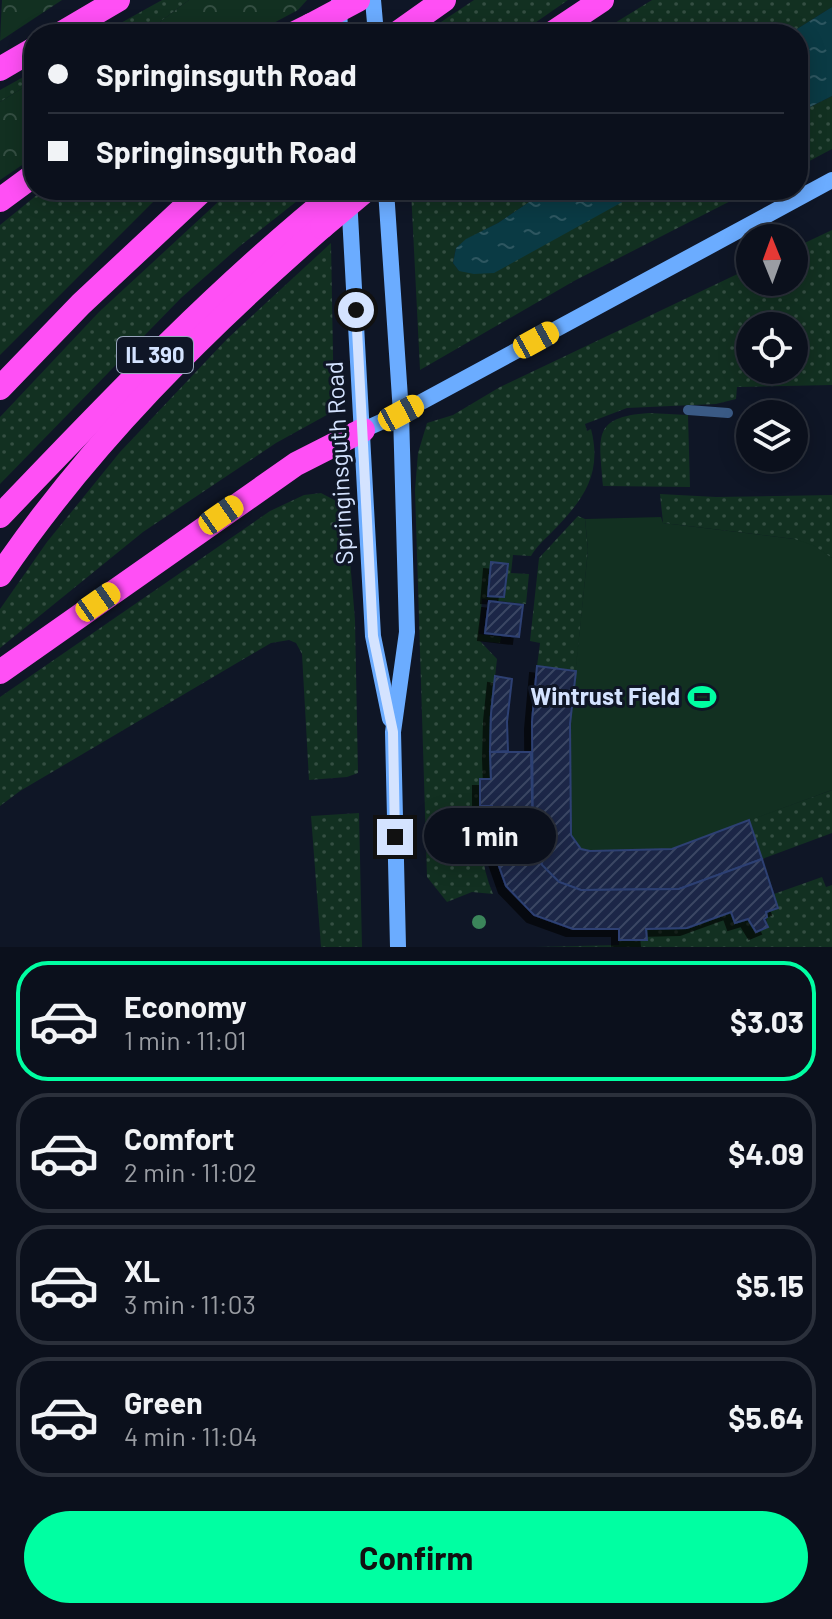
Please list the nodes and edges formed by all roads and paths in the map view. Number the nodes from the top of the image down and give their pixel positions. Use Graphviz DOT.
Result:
graph roads {
  1 [pos="118,0"];
  2 [pos="338,0"];
  3 [pos="358,0"];
  4 [pos="373,0"];
  5 [pos="444,0"];
  6 [pos="602,0"];
  7 [pos="77,24"];
  8 [pos="312,24"];
  9 [pos="339,24"];
  10 [pos="375,24"];
  11 [pos="409,24"];
  12 [pos="566,24"];
  13 [pos="24,55"];
  14 [pos="0,69"];
  15 [pos="832,180"];
  16 [pos="24,182"];
  17 [pos="808,193"];
  18 [pos="0,200"];
  19 [pos="192,200"];
  20 [pos="350,200"];
  21 [pos="387,200"];
  22 [pos="795,200"];
  23 [pos="327,207"];
  24 [pos="0,388"];
  25 [pos="688,410"];
  26 [pos="401,413"];
  27 [pos="728,413"];
  28 [pos="363,430"];
  29 [pos="0,516"];
  30 [pos="0,575"];
  31 [pos="0,672"];
  32 [pos="393,732"];
  33 [pos="398,947"];
  1 -- 7 [label="highway"];
  2 -- 9 [label="street"];
  3 -- 8 [label="highway, bridge"];
  4 -- 10 [label="street"];
  5 -- 11 [label="highway"];
  6 -- 12 [label="highway"];
  13 -- 14 [label="highway"];
  15 -- 17 [label="street"];
  16 -- 18 [label="highway"];
  19 -- 24 [label="highway"];
  20 -- 28 [label="street, Springinsguth Road"];
  21 -- 26 [label="street, Springinsguth Road"];
  22 -- 26 [label="street"];
  23 -- 29 [label="highway, IL 390"];
  23 -- 30 [label="highway"];
  25 -- 27 [label="lane"];
  26 -- 28 [label="street"];
  26 -- 32 [label="street, Springinsguth Road"];
  28 -- 31 [label="highway"];
  28 -- 32 [label="street, Springinsguth Road"];
  32 -- 33 [label="street, Springinsguth Road"];
}
